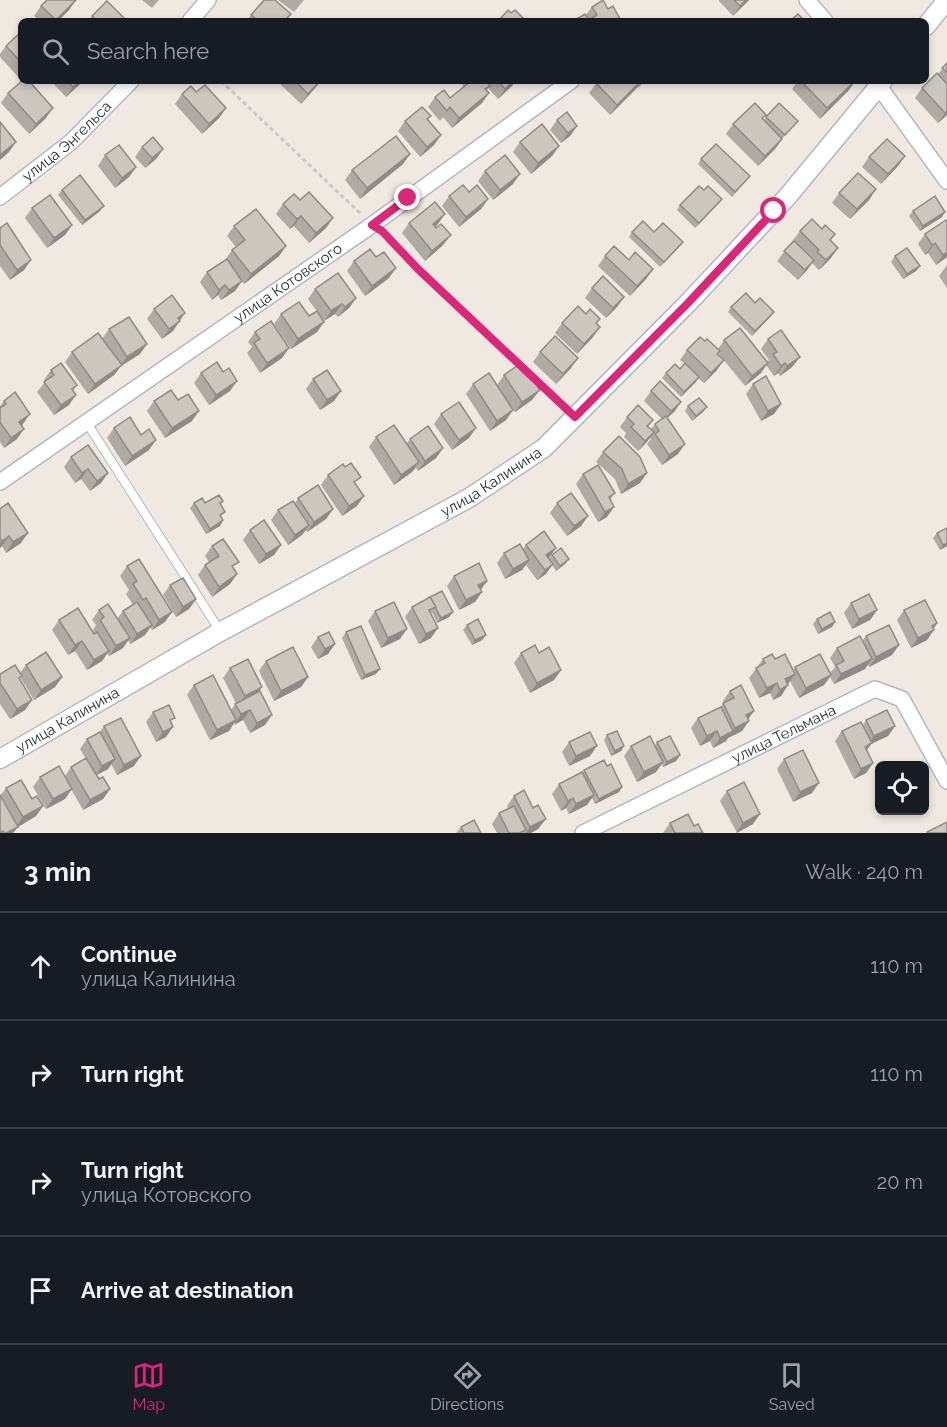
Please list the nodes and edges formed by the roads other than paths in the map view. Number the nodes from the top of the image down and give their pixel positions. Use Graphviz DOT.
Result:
graph roads {
  1 [pos="208,0"];
  2 [pos="807,0"];
  3 [pos="947,0"];
  4 [pos="193,18"];
  5 [pos="822,18"];
  6 [pos="929,22"];
  7 [pos="128,84"];
  8 [pos="567,84"];
  9 [pos="878,84"];
  10 [pos="880,84"];
  11 [pos="947,181"];
  12 [pos="0,197"];
  13 [pos="87,423"];
  14 [pos="0,482"];
  15 [pos="220,632"];
  16 [pos="0,759"];
  17 [pos="947,781"];
  18 [pos="583,833"];
  1 -- 4 [label="street"];
  2 -- 5 [label="street"];
  3 -- 6 [label="street"];
  7 -- 12 [label="street, улица Энгельса"];
  8 -- 13 [label="street, улица Котовского"];
  9 -- 15 [label="street, улица Калинина"];
  10 -- 11 [label="street"];
  13 -- 14 [label="street, улица Котовского"];
  13 -- 15 [label="lane"];
  15 -- 16 [label="street, улица Калинина"];
  17 -- 18 [label="street, улица Тельмана"];
}
